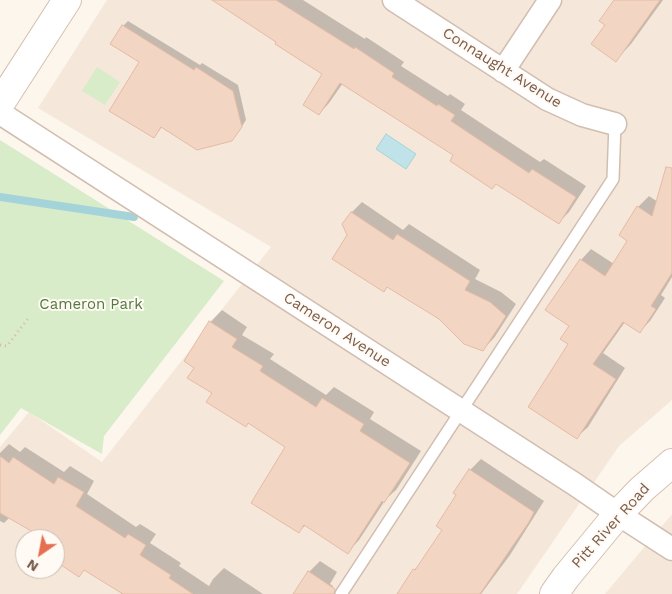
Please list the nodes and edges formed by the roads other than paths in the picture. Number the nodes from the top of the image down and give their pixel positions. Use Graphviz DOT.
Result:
graph roads {
  1 [pos="67,0"];
  2 [pos="394,0"];
  3 [pos="550,0"];
  4 [pos="504,71"];
  5 [pos="0,104"];
  6 [pos="0,113"];
  7 [pos="615,124"];
  8 [pos="461,411"];
  9 [pos="672,463"];
  10 [pos="618,514"];
  11 [pos="672,549"];
  12 [pos="341,594"];
  13 [pos="554,594"];
  1 -- 5 [label="main road"];
  2 -- 4 [label="street, Connaught Avenue"];
  3 -- 4 [label="street"];
  4 -- 7 [label="street, Connaught Avenue"];
  6 -- 8 [label="street, Cameron Avenue"];
  7 -- 8 [label="lane"];
  8 -- 10 [label="street, Cameron Avenue"];
  8 -- 12 [label="lane"];
  9 -- 10 [label="main road, Pitt River Road"];
  10 -- 11 [label="street, Cameron Avenue"];
  10 -- 13 [label="main road, Pitt River Road"];
}
